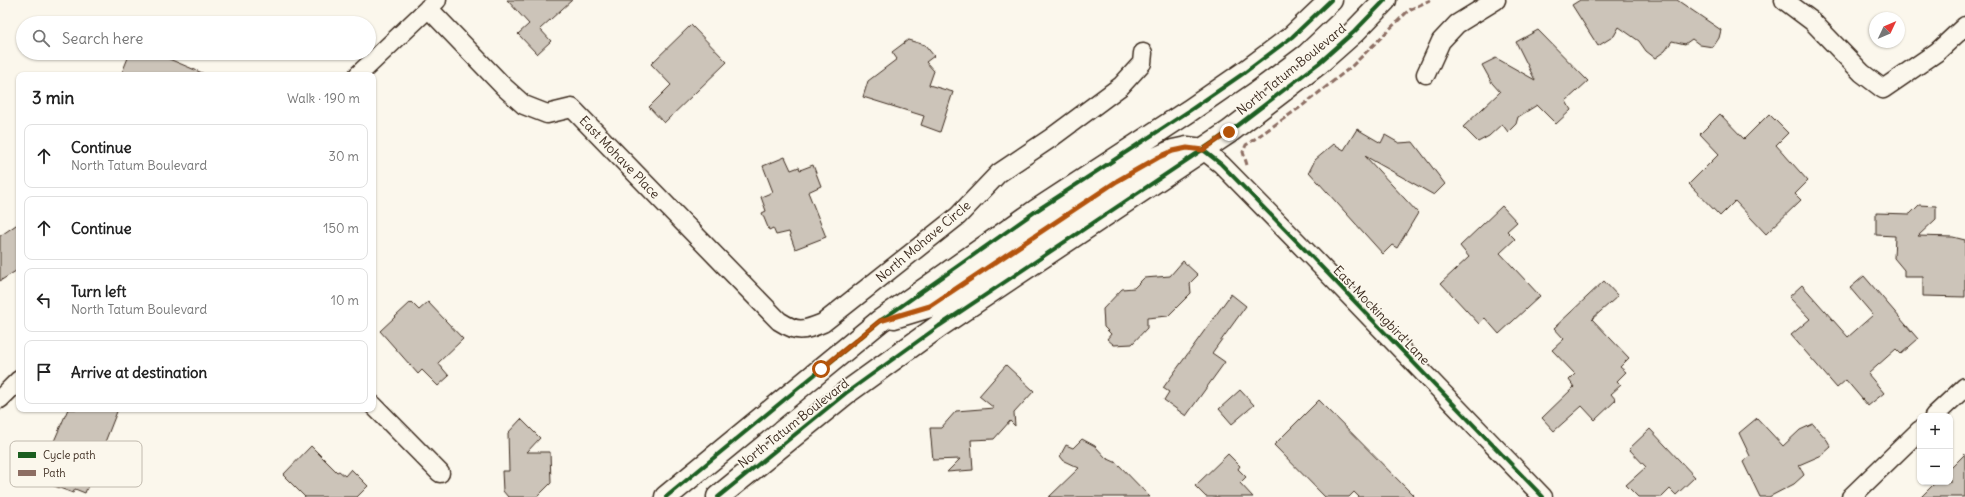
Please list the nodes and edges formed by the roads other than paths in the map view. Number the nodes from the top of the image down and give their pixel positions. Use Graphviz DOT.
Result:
graph roads {
  1 [pos="1332,0"];
  2 [pos="1385,0"];
  3 [pos="1496,0"];
  4 [pos="1784,0"];
  5 [pos="433,4"];
  6 [pos="1965,26"];
  7 [pos="1143,53"];
  8 [pos="376,58"];
  9 [pos="374,60"];
  10 [pos="361,72"];
  11 [pos="1426,74"];
  12 [pos="1203,150"];
  13 [pos="880,321"];
  14 [pos="804,330"];
  15 [pos="16,383"];
  16 [pos="1965,388"];
  17 [pos="0,399"];
  18 [pos="376,408"];
  19 [pos="1937,413"];
  20 [pos="1917,433"];
  21 [pos="440,473"];
  22 [pos="666,497"];
  23 [pos="718,497"];
  24 [pos="1543,497"];
  25 [pos="1851,497"];
  1 -- 13 [label="main road, North Tatum Boulevard"];
  2 -- 12 [label="main road, North Tatum Boulevard"];
  3 -- 11 [label="street"];
  4 -- 6 [label="street"];
  5 -- 8 [label="street"];
  5 -- 14 [label="street, East Mohave Place"];
  7 -- 14 [label="street, North Mohave Circle"];
  9 -- 10 [label="street"];
  12 -- 13 [label="main road"];
  12 -- 23 [label="main road, North Tatum Boulevard"];
  12 -- 24 [label="street, East Mockingbird Lane"];
  13 -- 22 [label="main road, North Tatum Boulevard"];
  15 -- 17 [label="street"];
  16 -- 19 [label="street"];
  18 -- 21 [label="street"];
  20 -- 25 [label="street"];
}
